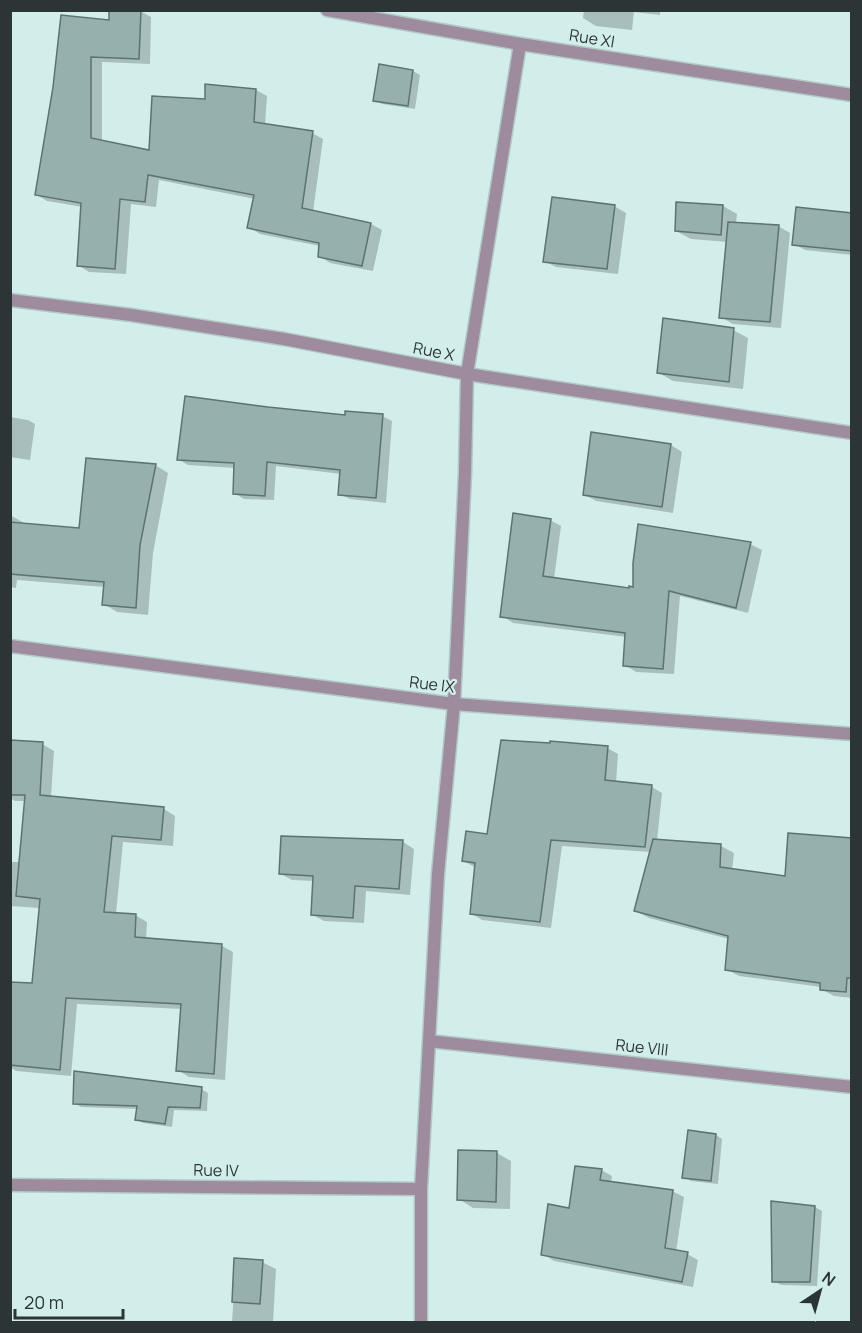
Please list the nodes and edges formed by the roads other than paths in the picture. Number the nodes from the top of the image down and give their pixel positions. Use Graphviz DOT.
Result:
graph roads {
  1 [pos="327,10"];
  2 [pos="520,44"];
  3 [pos="852,95"];
  4 [pos="10,300"];
  5 [pos="467,374"];
  6 [pos="852,433"];
  7 [pos="10,646"];
  8 [pos="454,704"];
  9 [pos="852,734"];
  10 [pos="429,1041"];
  11 [pos="852,1086"];
  12 [pos="10,1185"];
  13 [pos="421,1189"];
  14 [pos="421,1323"];
  1 -- 2 [label="street, Rue XI"];
  2 -- 3 [label="street, Rue XI"];
  2 -- 5 [label="street"];
  4 -- 5 [label="street, Rue X"];
  5 -- 6 [label="street, Rue X"];
  5 -- 8 [label="street"];
  7 -- 8 [label="street, Rue IX"];
  8 -- 9 [label="street, Rue IX"];
  8 -- 10 [label="street"];
  10 -- 11 [label="street, Rue VIII"];
  10 -- 13 [label="street"];
  12 -- 13 [label="street, Rue IV"];
  13 -- 14 [label="street"];
}
